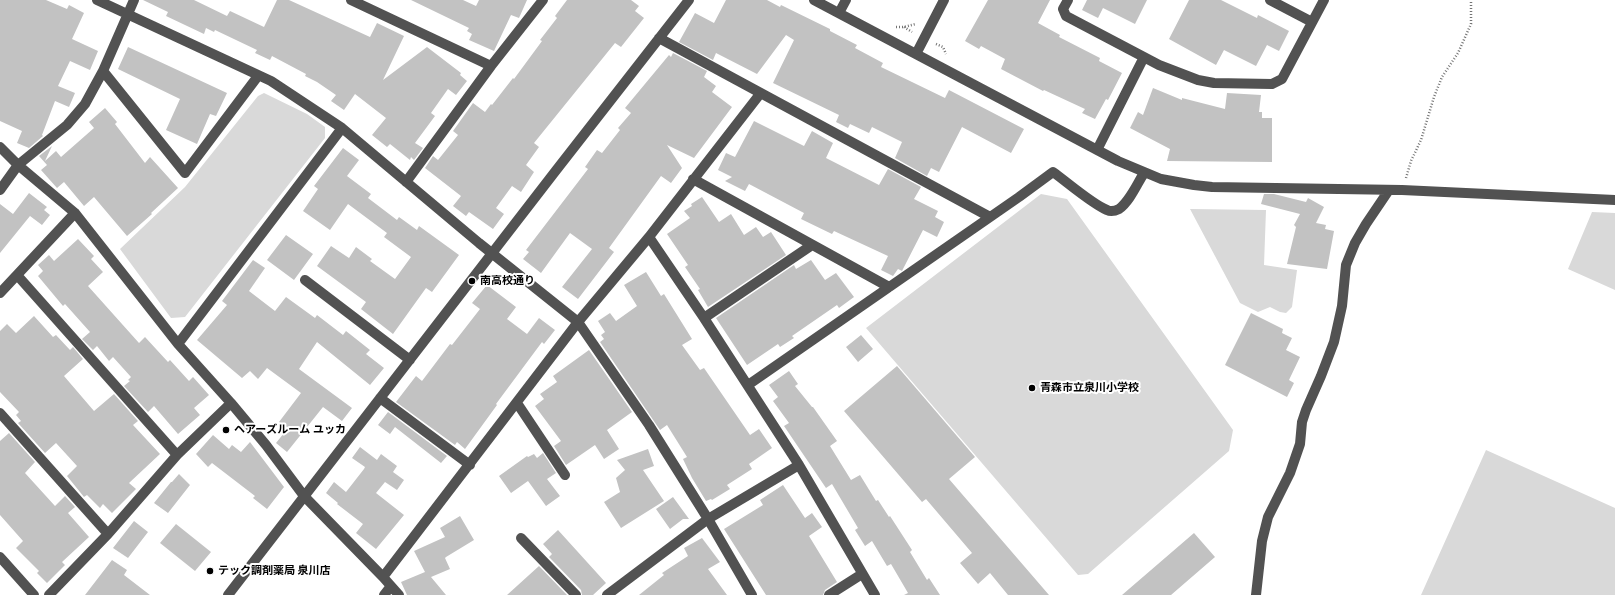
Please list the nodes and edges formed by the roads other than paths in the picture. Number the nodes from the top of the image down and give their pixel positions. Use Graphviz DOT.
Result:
graph roads {
  1 [pos="97,0"];
  2 [pos="134,0"];
  3 [pos="351,0"];
  4 [pos="543,0"];
  5 [pos="689,0"];
  6 [pos="814,0"];
  7 [pos="846,0"];
  8 [pos="944,0"];
  9 [pos="1068,0"];
  10 [pos="1270,0"];
  11 [pos="1324,0"];
  12 [pos="839,13"];
  13 [pos="128,14"];
  14 [pos="1312,22"];
  15 [pos="659,38"];
  16 [pos="916,54"];
  17 [pos="1144,57"];
  18 [pos="491,66"];
  19 [pos="103,70"];
  20 [pos="258,76"];
  21 [pos="760,94"];
  22 [pos="342,128"];
  23 [pos="0,147"];
  24 [pos="1097,150"];
  25 [pos="18,165"];
  26 [pos="1144,172"];
  27 [pos="693,180"];
  28 [pos="406,182"];
  29 [pos="0,190"];
  30 [pos="1389,190"];
  31 [pos="1615,200"];
  32 [pos="75,213"];
  33 [pos="990,218"];
  34 [pos="649,237"];
  35 [pos="812,245"];
  36 [pos="492,253"];
  37 [pos="17,275"];
  38 [pos="305,280"];
  39 [pos="889,287"];
  40 [pos="0,293"];
  41 [pos="704,318"];
  42 [pos="578,322"];
  43 [pos="178,344"];
  44 [pos="410,360"];
  45 [pos="748,385"];
  46 [pos="380,398"];
  47 [pos="231,403"];
  48 [pos="517,403"];
  49 [pos="0,413"];
  50 [pos="177,455"];
  51 [pos="470,465"];
  52 [pos="799,465"];
  53 [pos="565,475"];
  54 [pos="304,496"];
  55 [pos="708,519"];
  56 [pos="108,534"];
  57 [pos="521,538"];
  58 [pos="0,557"];
  59 [pos="862,574"];
  60 [pos="383,577"];
  61 [pos="391,586"];
  62 [pos="34,595"];
  63 [pos="49,595"];
  64 [pos="228,595"];
  65 [pos="384,595"];
  66 [pos="399,595"];
  67 [pos="576,595"];
  68 [pos="607,595"];
  69 [pos="752,595"];
  70 [pos="829,595"];
  71 [pos="875,595"];
  72 [pos="1256,595"];
  1 -- 13 [label="street"];
  2 -- 13 [label="street"];
  3 -- 18 [label="street"];
  4 -- 18 [label="street"];
  5 -- 15 [label="street"];
  6 -- 12 [label="street"];
  7 -- 12 [label="street"];
  8 -- 16 [label="street"];
  9 -- 17 [label="street"];
  10 -- 14 [label="street"];
  11 -- 14 [label="street"];
  12 -- 16 [label="street"];
  13 -- 19 [label="street"];
  13 -- 20 [label="street"];
  14 -- 17 [label="street"];
  15 -- 21 [label="street"];
  15 -- 36 [label="street"];
  16 -- 24 [label="street"];
  17 -- 24 [label="street"];
  18 -- 28 [label="street"];
  19 -- 20 [label="street"];
  19 -- 25 [label="street"];
  20 -- 22 [label="street"];
  21 -- 27 [label="street"];
  21 -- 33 [label="street"];
  22 -- 28 [label="street"];
  22 -- 43 [label="street"];
  23 -- 25 [label="street"];
  24 -- 26 [label="street"];
  25 -- 29 [label="street"];
  25 -- 32 [label="street"];
  26 -- 30 [label="street"];
  26 -- 33 [label="street"];
  27 -- 34 [label="street"];
  27 -- 35 [label="street"];
  28 -- 36 [label="street"];
  30 -- 31 [label="street"];
  30 -- 72 [label="street"];
  32 -- 37 [label="street"];
  32 -- 43 [label="street"];
  33 -- 39 [label="street"];
  34 -- 41 [label="street"];
  34 -- 42 [label="street"];
  35 -- 39 [label="street"];
  35 -- 41 [label="street"];
  36 -- 42 [label="street"];
  36 -- 44 [label="street"];
  37 -- 40 [label="street"];
  37 -- 50 [label="street"];
  38 -- 44 [label="street"];
  39 -- 45 [label="street"];
  41 -- 45 [label="street"];
  42 -- 48 [label="street"];
  42 -- 55 [label="street"];
  43 -- 47 [label="street"];
  44 -- 46 [label="street"];
  45 -- 52 [label="street"];
  46 -- 51 [label="street"];
  46 -- 54 [label="street"];
  47 -- 50 [label="street"];
  47 -- 54 [label="street"];
  48 -- 51 [label="street"];
  48 -- 53 [label="street"];
  49 -- 56 [label="street"];
  50 -- 56 [label="street"];
  51 -- 60 [label="street"];
  52 -- 55 [label="street"];
  52 -- 59 [label="street"];
  54 -- 60 [label="street"];
  54 -- 64 [label="street"];
  55 -- 68 [label="street"];
  55 -- 69 [label="street"];
  56 -- 63 [label="street"];
  57 -- 67 [label="street"];
  58 -- 62 [label="street"];
  59 -- 70 [label="street"];
  59 -- 71 [label="street"];
  60 -- 61 [label="street"];
  61 -- 65 [label="street"];
  61 -- 66 [label="street"];
}
